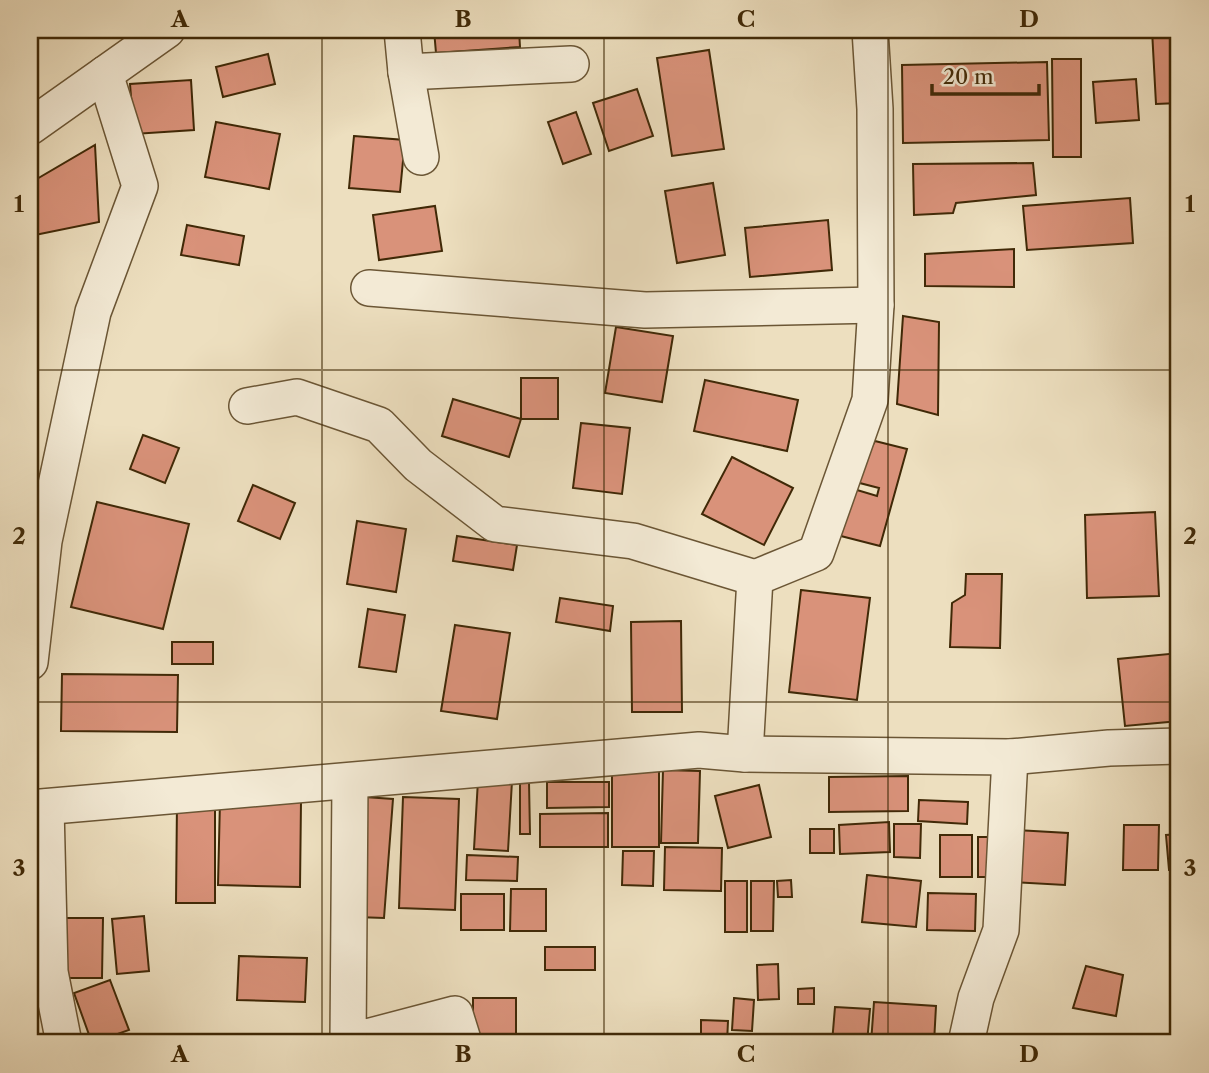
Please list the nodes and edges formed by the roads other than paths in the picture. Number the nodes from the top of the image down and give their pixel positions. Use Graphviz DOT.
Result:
graph roads {
  1 [pos="167,30"];
  2 [pos="401,30"];
  3 [pos="870,30"];
  4 [pos="571,64"];
  5 [pos="406,72"];
  6 [pos="105,74"];
  7 [pos="30,127"];
  8 [pos="421,157"];
  9 [pos="369,288"];
  10 [pos="876,305"];
  11 [pos="247,406"];
  12 [pos="755,578"];
  13 [pos="30,663"];
  14 [pos="1179,746"];
  15 [pos="745,754"];
  16 [pos="1010,757"];
  17 [pos="350,781"];
  18 [pos="38,808"];
  19 [pos="64,1043"];
  20 [pos="464,1043"];
  21 [pos="966,1043"];
  1 -- 6 [label="street"];
  2 -- 5 [label="street"];
  3 -- 10 [label="street"];
  4 -- 5 [label="street"];
  5 -- 8 [label="street"];
  6 -- 7 [label="street"];
  6 -- 13 [label="street"];
  9 -- 10 [label="street"];
  10 -- 12 [label="street"];
  11 -- 12 [label="street"];
  12 -- 15 [label="street"];
  14 -- 16 [label="street"];
  15 -- 16 [label="street"];
  15 -- 17 [label="street"];
  16 -- 21 [label="street"];
  17 -- 18 [label="street"];
  17 -- 20 [label="street"];
  18 -- 19 [label="street"];
}
